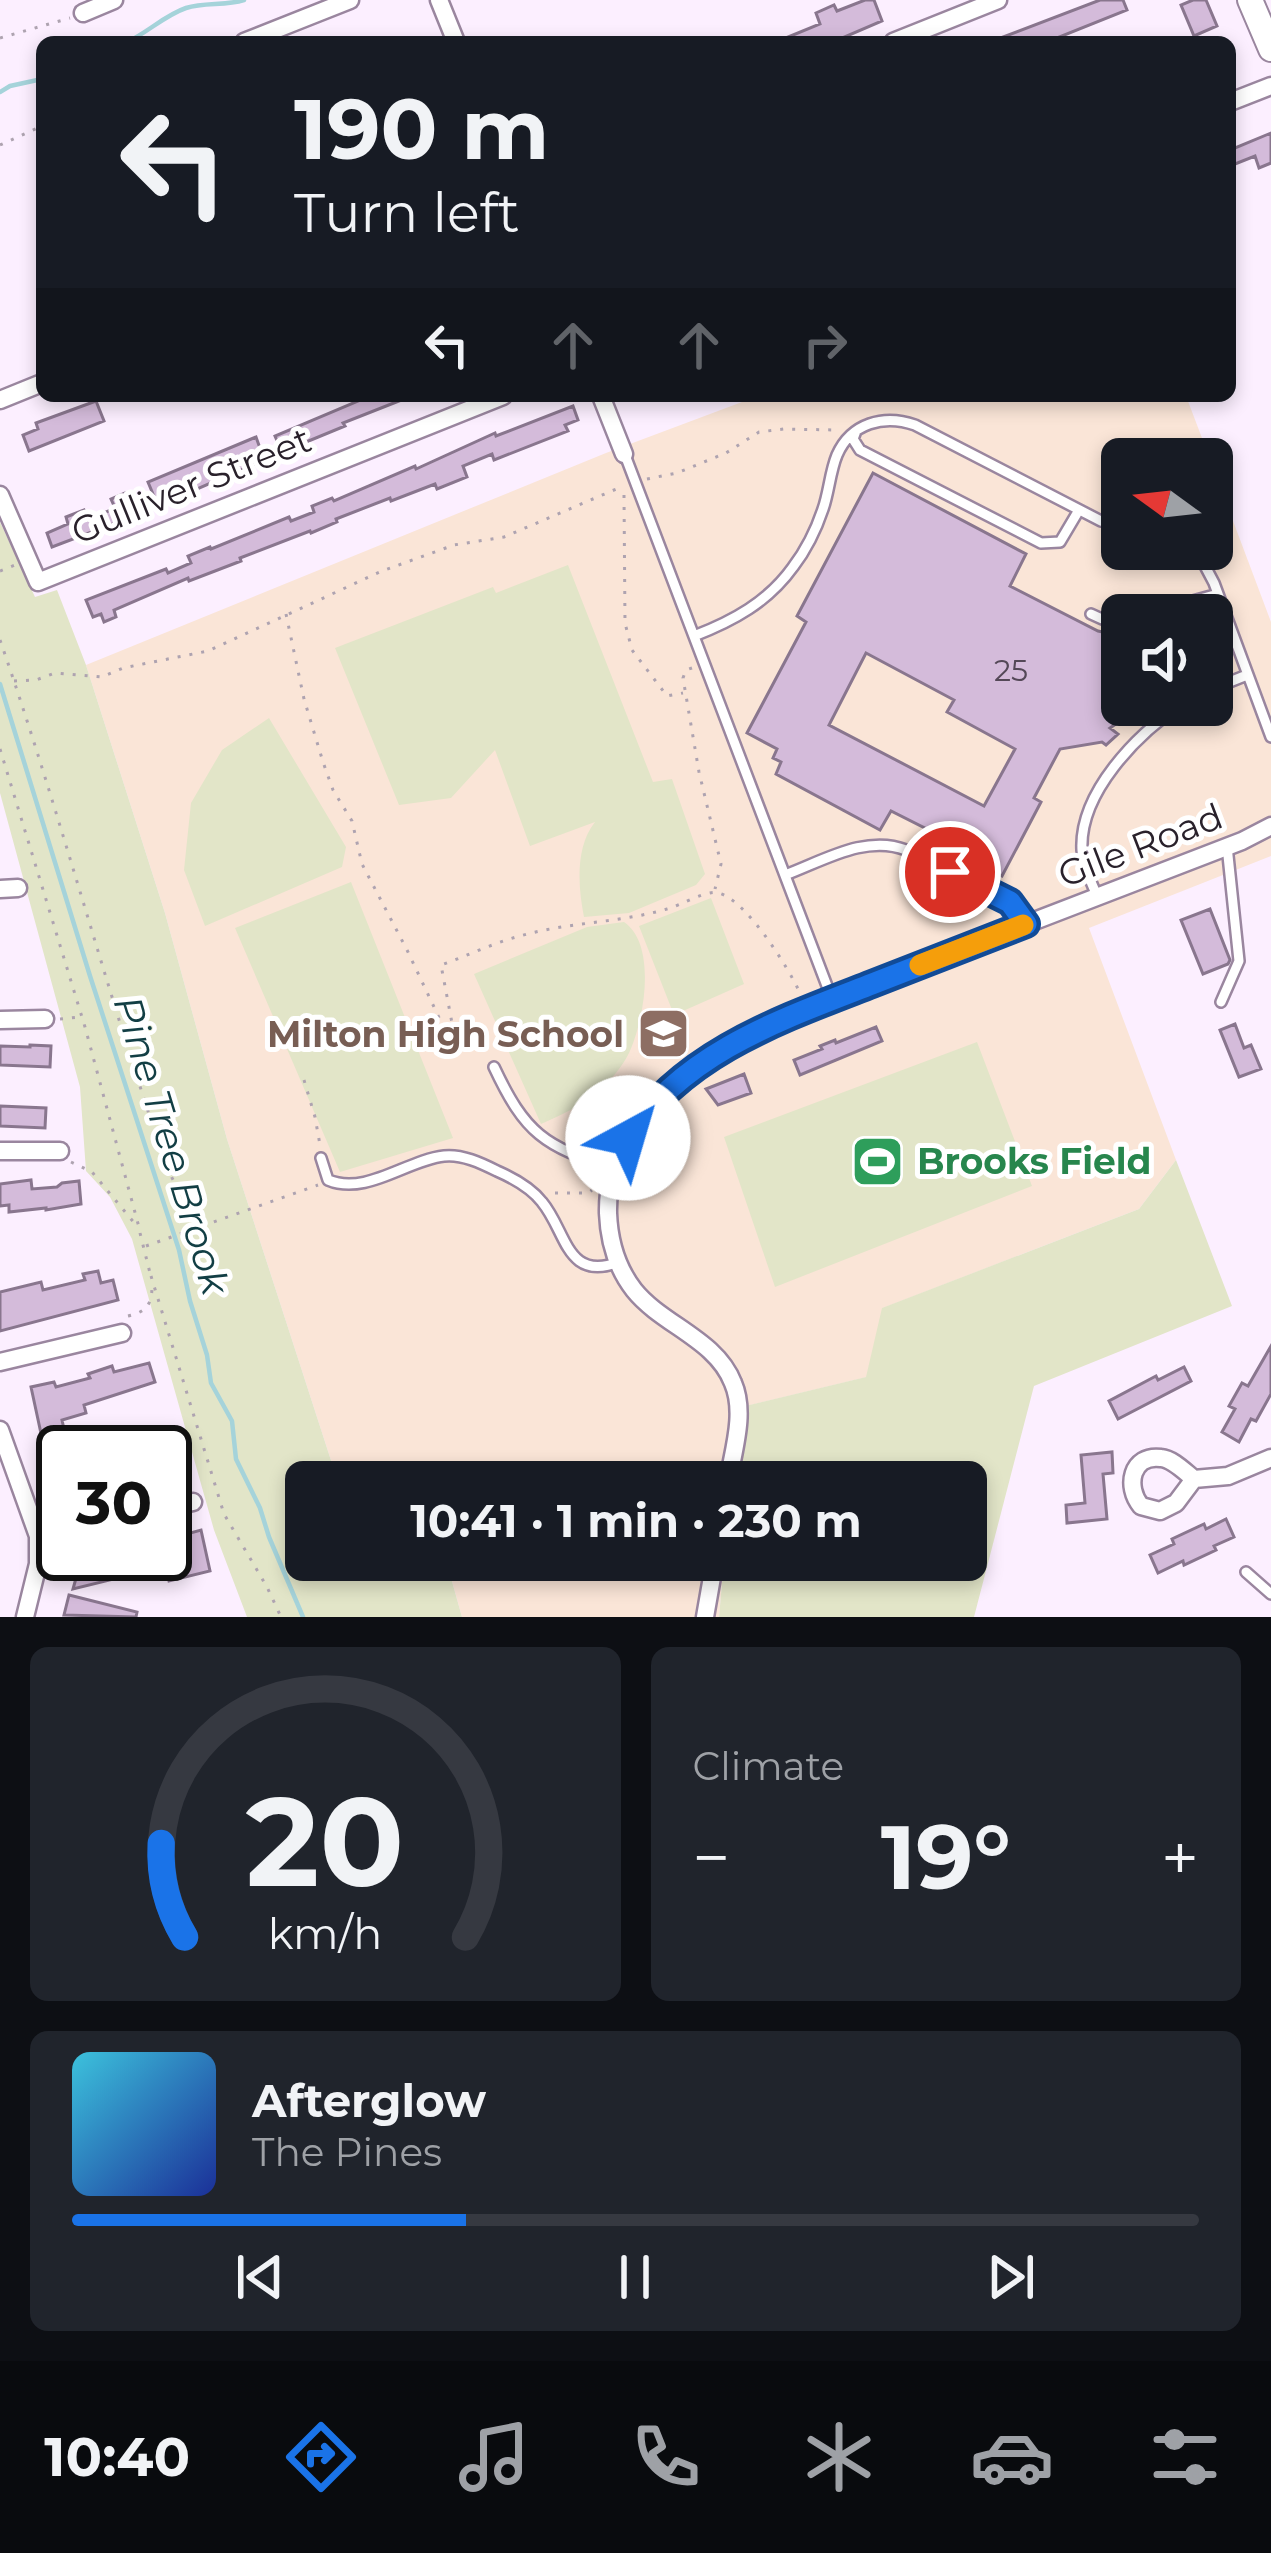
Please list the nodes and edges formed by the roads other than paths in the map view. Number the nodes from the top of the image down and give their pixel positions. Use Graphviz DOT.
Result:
graph roads {
  1 [pos="114,0"];
  2 [pos="350,0"];
  3 [pos="439,0"];
  4 [pos="998,0"];
  5 [pos="1250,0"];
  6 [pos="83,13"];
  7 [pos="259,36"];
  8 [pos="454,36"];
  9 [pos="908,36"];
  10 [pos="1271,49"];
  11 [pos="1271,86"];
  12 [pos="1236,100"];
  13 [pos="36,385"];
  14 [pos="0,400"];
  15 [pos="488,402"];
  16 [pos="603,402"];
  17 [pos="850,430"];
  18 [pos="624,454"];
  19 [pos="0,495"];
  20 [pos="1079,510"];
  21 [pos="1101,521"];
  22 [pos="1209,570"];
  23 [pos="1218,594"];
  24 [pos="1091,614"];
  25 [pos="1101,619"];
  26 [pos="694,636"];
  27 [pos="1233,636"];
  28 [pos="1247,675"];
  29 [pos="1233,681"];
  30 [pos="1152,726"];
  31 [pos="1271,737"];
  32 [pos="1271,826"];
  33 [pos="1227,846"];
  34 [pos="785,875"];
  35 [pos="1097,896"];
  36 [pos="1026,924"];
  37 [pos="832,999"];
  38 [pos="1221,1002"];
  39 [pos="45,1019"];
  40 [pos="0,1020"];
  41 [pos="494,1067"];
  42 [pos="0,1151"];
  43 [pos="60,1151"];
  44 [pos="321,1159"];
  45 [pos="614,1168"];
  46 [pos="619,1262"];
  47 [pos="122,1334"];
  48 [pos="0,1362"];
  49 [pos="0,1430"];
  50 [pos="1271,1458"];
  51 [pos="731,1461"];
  52 [pos="1194,1479"];
  53 [pos="36,1530"];
  54 [pos="36,1572"];
  55 [pos="1246,1572"];
  56 [pos="711,1581"];
  57 [pos="1271,1594"];
  58 [pos="25,1617"];
  59 [pos="705,1617"];
  1 -- 6 [label="street"];
  2 -- 7 [label="street"];
  3 -- 8 [label="street"];
  4 -- 9 [label="street"];
  5 -- 10 [label="main road"];
  11 -- 12 [label="street"];
  13 -- 14 [label="street"];
  15 -- 19 [label="street, Gulliver Street"];
  16 -- 18 [label="street"];
  17 -- 20 [label="lane"];
  17 -- 20 [label="lane"];
  17 -- 26 [label="lane"];
  18 -- 26 [label="lane"];
  20 -- 21 [label="lane"];
  22 -- 23 [label="lane"];
  24 -- 25 [label="lane"];
  26 -- 34 [label="lane"];
  27 -- 28 [label="lane"];
  28 -- 29 [label="lane"];
  28 -- 31 [label="lane"];
  30 -- 35 [label="lane"];
  32 -- 33 [label="street, Gile Road"];
  33 -- 35 [label="street, Gile Road"];
  33 -- 38 [label="lane"];
  34 -- 36 [label="lane"];
  34 -- 37 [label="lane"];
  35 -- 36 [label="street, Gile Road"];
  36 -- 37 [label="street, Gile Road"];
  37 -- 45 [label="street, Gile Road"];
  39 -- 40 [label="street"];
  41 -- 45 [label="lane"];
  42 -- 43 [label="street"];
  44 -- 46 [label="lane"];
  45 -- 46 [label="street, Gile Road"];
  46 -- 51 [label="street, Gile Road"];
  47 -- 48 [label="street"];
  49 -- 53 [label="street"];
  50 -- 52 [label="street"];
  54 -- 58 [label="street"];
  55 -- 57 [label="lane"];
  56 -- 59 [label="street"];
}
